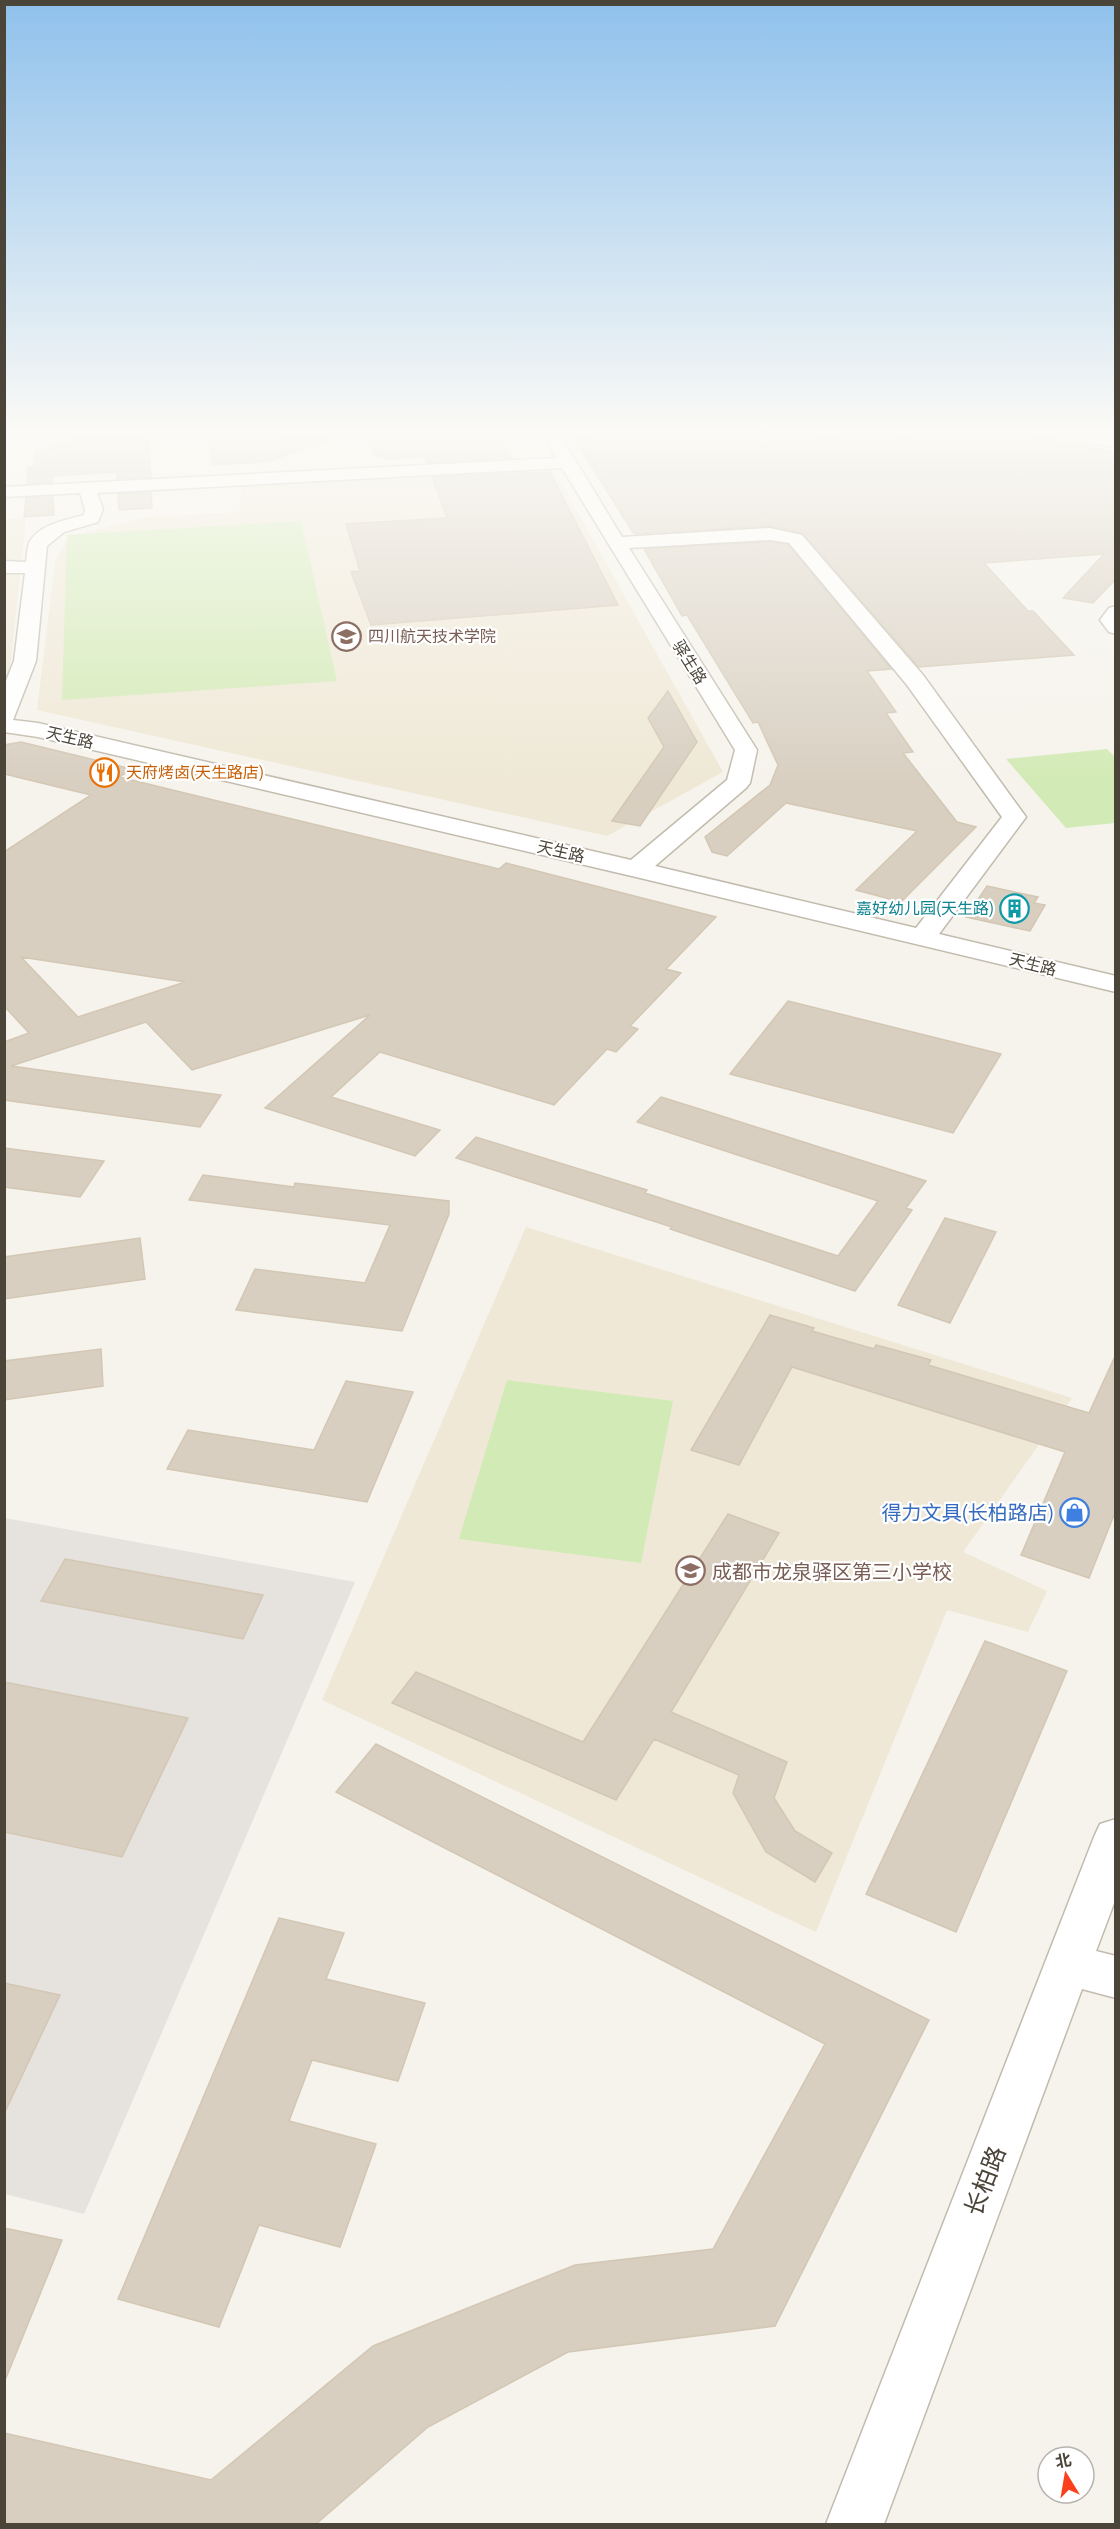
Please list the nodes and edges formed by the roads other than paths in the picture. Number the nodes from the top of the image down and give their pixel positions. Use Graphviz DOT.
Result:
graph roads {
  1 [pos="37,548"];
  2 [pos="619,548"];
  3 [pos="803,548"];
  4 [pos="4,567"];
  5 [pos="35,568"];
  6 [pos="1116,612"];
  7 [pos="1116,628"];
  8 [pos="4,716"];
  9 [pos="4,725"];
  10 [pos="636,869"];
  11 [pos="922,938"];
  12 [pos="1116,984"];
  13 [pos="1116,1837"];
  14 [pos="1067,1965"];
  15 [pos="1116,1977"];
  16 [pos="855,2524"];
  1 -- 5 [label="street"];
  2 -- 10 [label="street, 驿生路"];
  3 -- 11 [label="street"];
  4 -- 5 [label="street"];
  5 -- 8 [label="street"];
  6 -- 7 [label="street"];
  9 -- 10 [label="street, 天生路"];
  10 -- 11 [label="street, 天生路"];
  11 -- 12 [label="street, 天生路"];
  13 -- 14 [label="street, 长柏路"];
  14 -- 15 [label="street"];
  14 -- 16 [label="street, 长柏路"];
}
